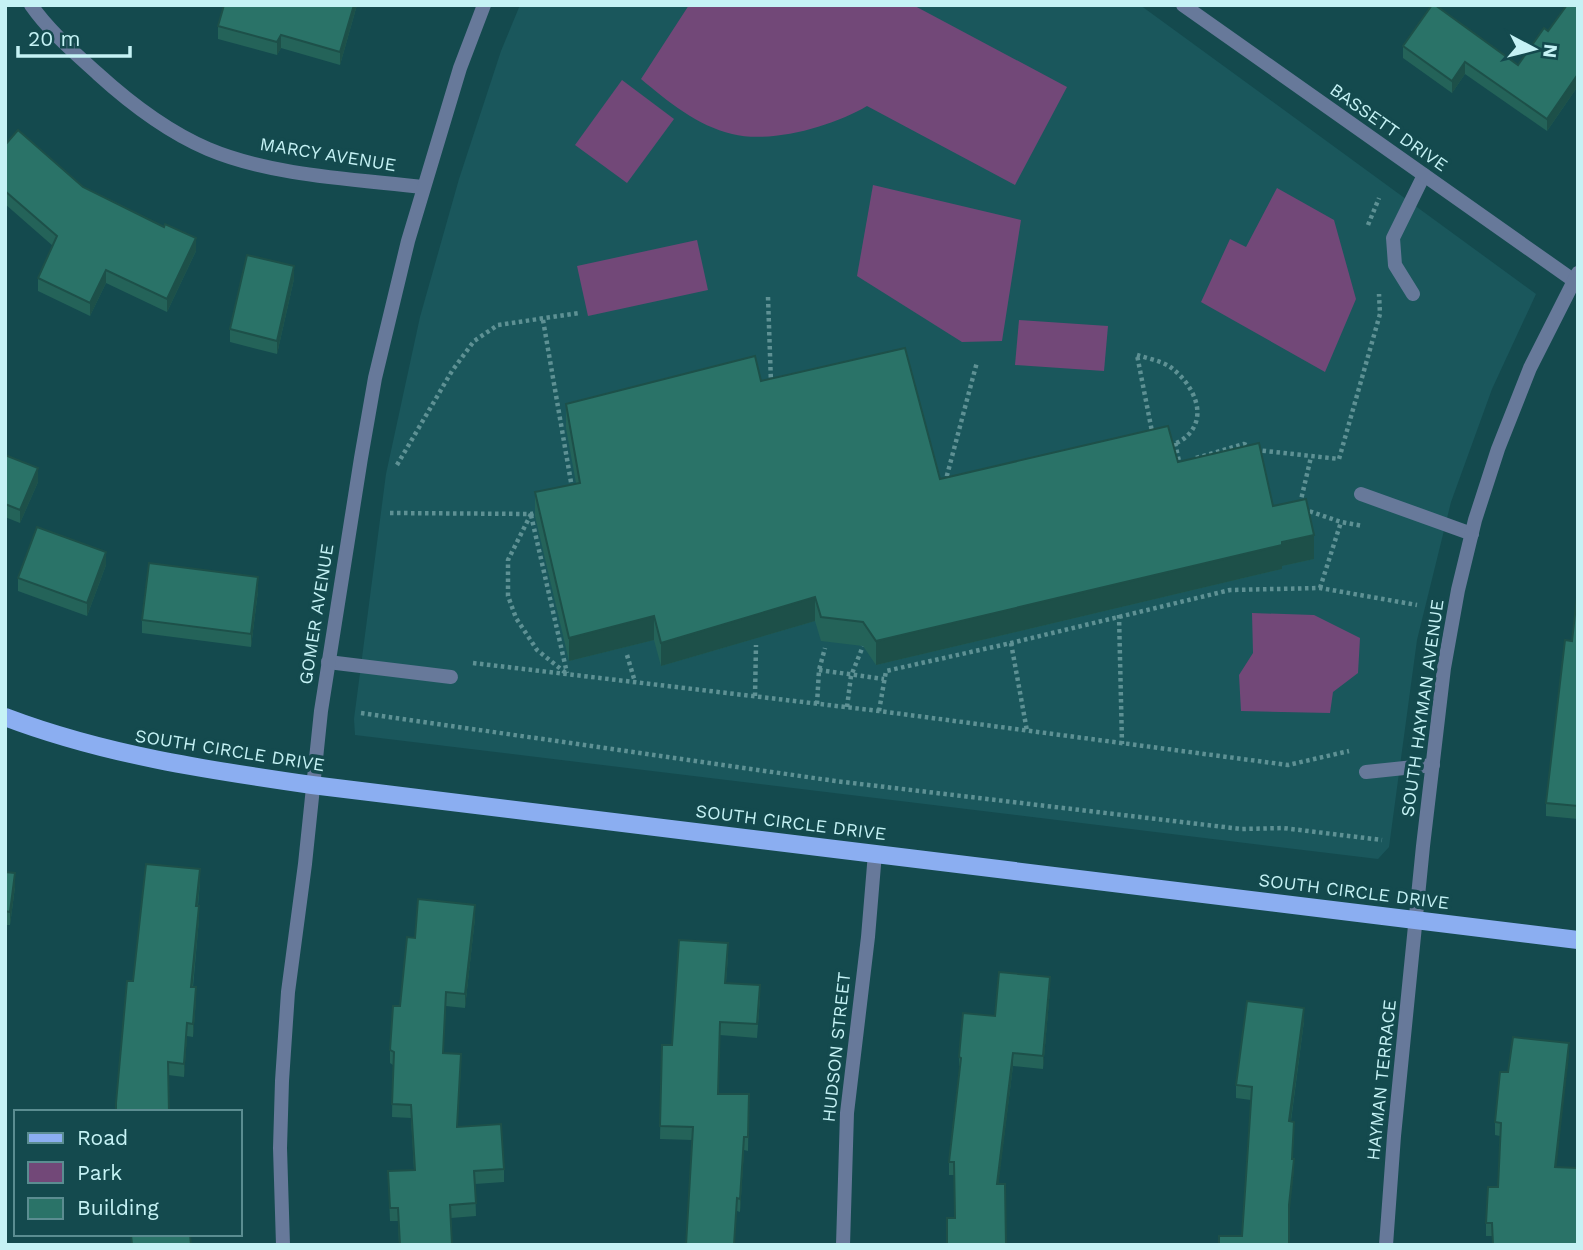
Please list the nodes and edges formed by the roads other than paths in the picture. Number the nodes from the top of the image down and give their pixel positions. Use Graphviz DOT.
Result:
graph roads {
  1 [pos="31,5"];
  2 [pos="484,5"];
  3 [pos="1183,5"];
  4 [pos="1423,175"];
  5 [pos="423,187"];
  6 [pos="1575,277"];
  7 [pos="1413,294"];
  8 [pos="1360,494"];
  9 [pos="1472,534"];
  10 [pos="328,662"];
  11 [pos="452,677"];
  12 [pos="5,717"];
  13 [pos="1433,765"];
  14 [pos="1366,772"];
  15 [pos="312,785"];
  16 [pos="875,853"];
  17 [pos="1415,919"];
  18 [pos="1578,940"];
  19 [pos="283,1245"];
  20 [pos="843,1245"];
  21 [pos="1386,1245"];
  1 -- 5 [label="street, MARCY AVENUE"];
  2 -- 5 [label="street, GOMER AVENUE"];
  3 -- 4 [label="street, BASSETT DRIVE"];
  4 -- 6 [label="street, BASSETT DRIVE"];
  4 -- 7 [label="street"];
  5 -- 10 [label="street, GOMER AVENUE"];
  6 -- 9 [label="street, SOUTH HAYMAN AVENUE"];
  8 -- 9 [label="street"];
  9 -- 13 [label="street, SOUTH HAYMAN AVENUE"];
  10 -- 11 [label="street"];
  10 -- 15 [label="street, GOMER AVENUE"];
  12 -- 15 [label="main road, SOUTH CIRCLE DRIVE"];
  13 -- 14 [label="street"];
  13 -- 17 [label="street, SOUTH HAYMAN AVENUE"];
  15 -- 16 [label="main road, SOUTH CIRCLE DRIVE"];
  15 -- 19 [label="street, GOMER AVENUE"];
  16 -- 17 [label="main road, SOUTH CIRCLE DRIVE"];
  16 -- 20 [label="street, HUDSON STREET"];
  17 -- 18 [label="main road, SOUTH CIRCLE DRIVE"];
  17 -- 21 [label="street, HAYMAN TERRACE"];
}
